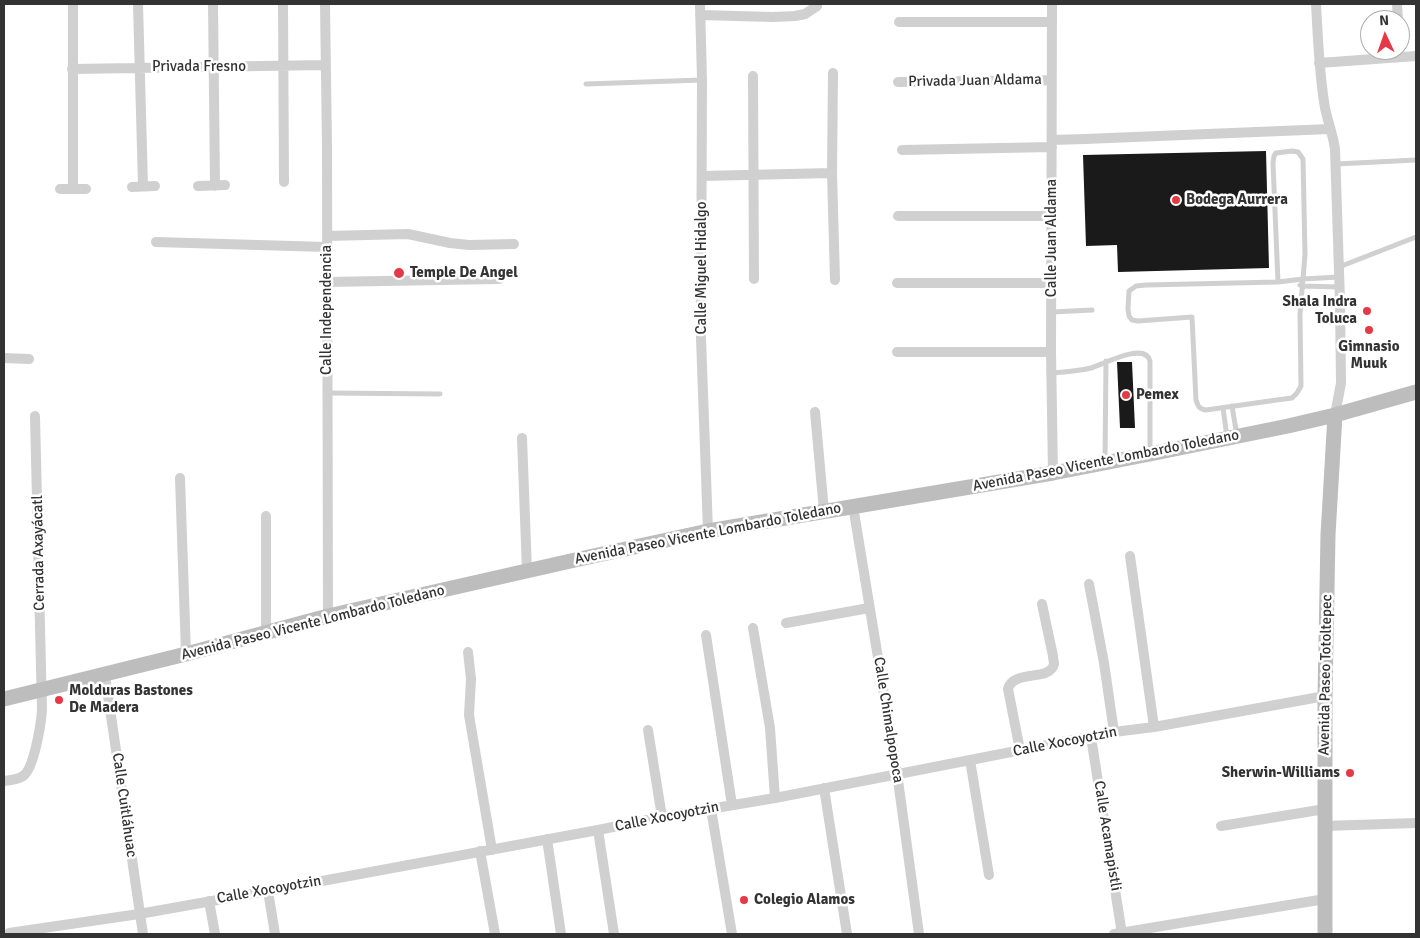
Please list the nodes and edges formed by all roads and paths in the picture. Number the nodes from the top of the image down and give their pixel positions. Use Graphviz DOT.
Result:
graph roads {
  1 [pos="73,4"];
  2 [pos="138,4"];
  3 [pos="213,4"];
  4 [pos="283,4"];
  5 [pos="325,4"];
  6 [pos="700,4"];
  7 [pos="1052,4"];
  8 [pos="1316,4"];
  9 [pos="817,6"];
  10 [pos="700,15"];
  11 [pos="899,22"];
  12 [pos="1052,22"];
  13 [pos="1360,58"];
  14 [pos="1319,63"];
  15 [pos="325,65"];
  16 [pos="284,66"];
  17 [pos="213,67"];
  18 [pos="139,68"];
  19 [pos="72,69"];
  20 [pos="833,73"];
  21 [pos="753,76"];
  22 [pos="702,80"];
  23 [pos="1051,80"];
  24 [pos="898,82"];
  25 [pos="586,84"];
  26 [pos="1330,129"];
  27 [pos="1052,143"];
  28 [pos="902,150"];
  29 [pos="1416,160"];
  30 [pos="1336,164"];
  31 [pos="832,173"];
  32 [pos="702,176"];
  33 [pos="753,176"];
  34 [pos="284,182"];
  35 [pos="155,186"];
  36 [pos="198,186"];
  37 [pos="60,189"];
  38 [pos="73,189"];
  39 [pos="86,189"];
  40 [pos="898,216"];
  41 [pos="1052,216"];
  42 [pos="1416,237"];
  43 [pos="327,241"];
  44 [pos="156,242"];
  45 [pos="514,244"];
  46 [pos="1339,266"];
  47 [pos="499,279"];
  48 [pos="754,279"];
  49 [pos="1303,279"];
  50 [pos="835,280"];
  51 [pos="1293,281"];
  52 [pos="326,282"];
  53 [pos="1278,282"];
  54 [pos="1339,282"];
  55 [pos="898,283"];
  56 [pos="1051,283"];
  57 [pos="1302,286"];
  58 [pos="1092,310"];
  59 [pos="1051,312"];
  60 [pos="897,352"];
  61 [pos="1051,352"];
  62 [pos="4,358"];
  63 [pos="29,358"];
  64 [pos="1106,361"];
  65 [pos="1051,374"];
  66 [pos="1416,392"];
  67 [pos="328,393"];
  68 [pos="440,394"];
  69 [pos="1232,406"];
  70 [pos="1223,408"];
  71 [pos="815,412"];
  72 [pos="1334,415"];
  73 [pos="36,416"];
  74 [pos="1232,437"];
  75 [pos="522,438"];
  76 [pos="1150,454"];
  77 [pos="1105,463"];
  78 [pos="1053,473"];
  79 [pos="180,478"];
  80 [pos="853,506"];
  81 [pos="824,511"];
  82 [pos="266,516"];
  83 [pos="708,531"];
  84 [pos="1130,556"];
  85 [pos="527,571"];
  86 [pos="1089,584"];
  87 [pos="1042,604"];
  88 [pos="869,608"];
  89 [pos="328,616"];
  90 [pos="786,623"];
  91 [pos="753,628"];
  92 [pos="266,632"];
  93 [pos="706,635"];
  94 [pos="468,652"];
  95 [pos="186,654"];
  96 [pos="105,675"];
  97 [pos="42,690"];
  98 [pos="1325,696"];
  99 [pos="4,699"];
  100 [pos="1154,727"];
  101 [pos="648,730"];
  102 [pos="1114,732"];
  103 [pos="1092,737"];
  104 [pos="1020,750"];
  105 [pos="970,760"];
  106 [pos="897,773"];
  107 [pos="4,781"];
  108 [pos="824,788"];
  109 [pos="775,798"];
  110 [pos="732,804"];
  111 [pos="711,809"];
  112 [pos="1325,809"];
  113 [pos="662,817"];
  114 [pos="1416,823"];
  115 [pos="1221,826"];
  116 [pos="1324,826"];
  117 [pos="598,830"];
  118 [pos="547,839"];
  119 [pos="492,850"];
  120 [pos="480,851"];
  121 [pos="989,875"];
  122 [pos="268,891"];
  123 [pos="1325,899"];
  124 [pos="209,901"];
  125 [pos="139,914"];
  126 [pos="53,930"];
  127 [pos="9,933"];
  128 [pos="143,934"];
  129 [pos="215,934"];
  130 [pos="275,934"];
  131 [pos="495,934"];
  132 [pos="561,934"];
  133 [pos="614,934"];
  134 [pos="732,934"];
  135 [pos="847,934"];
  136 [pos="918,934"];
  137 [pos="1119,934"];
  138 [pos="1325,934"];
  1 -- 19 [label="street"];
  2 -- 18 [label="street"];
  3 -- 17 [label="street"];
  4 -- 16 [label="street"];
  5 -- 15 [label="street, Calle Independencia"];
  6 -- 10 [label="street, Calle Miguel Hidalgo"];
  7 -- 12 [label="street, Calle Juan Aldama"];
  8 -- 14 [label="street"];
  9 -- 10 [label="street"];
  10 -- 22 [label="street, Calle Miguel Hidalgo"];
  11 -- 12 [label="street"];
  12 -- 23 [label="street, Calle Juan Aldama"];
  13 -- 14 [label="street"];
  14 -- 26 [label="street"];
  15 -- 16 [label="street, Privada Fresno"];
  15 -- 43 [label="street, Calle Independencia"];
  16 -- 17 [label="street, Privada Fresno"];
  16 -- 34 [label="street"];
  17 -- 18 [label="street, Privada Fresno"];
  17 -- 36 [label="street"];
  18 -- 19 [label="street, Privada Fresno"];
  18 -- 35 [label="street"];
  19 -- 38 [label="street"];
  20 -- 31 [label="street"];
  21 -- 33 [label="street"];
  22 -- 25 [label="lane"];
  22 -- 32 [label="street, Calle Miguel Hidalgo"];
  23 -- 24 [label="street, Privada Juan Aldama"];
  23 -- 27 [label="street, Calle Juan Aldama"];
  26 -- 27 [label="street"];
  26 -- 30 [label="street"];
  27 -- 28 [label="street"];
  27 -- 41 [label="street, Calle Juan Aldama"];
  29 -- 30 [label="lane"];
  30 -- 46 [label="street"];
  31 -- 33 [label="street"];
  31 -- 50 [label="street"];
  32 -- 33 [label="street"];
  32 -- 83 [label="street, Calle Miguel Hidalgo"];
  33 -- 48 [label="street"];
  37 -- 38 [label="street"];
  38 -- 39 [label="street"];
  40 -- 41 [label="street"];
  41 -- 56 [label="street, Calle Juan Aldama"];
  42 -- 46 [label="lane"];
  43 -- 44 [label="street"];
  43 -- 45 [label="street"];
  43 -- 52 [label="street, Calle Independencia"];
  46 -- 54 [label="street"];
  47 -- 52 [label="street"];
  49 -- 51 [label="lane"];
  49 -- 53 [label="lane"];
  49 -- 54 [label="lane"];
  49 -- 57 [label="lane"];
  51 -- 53 [label="lane"];
  51 -- 57 [label="lane"];
  52 -- 67 [label="street, Calle Independencia"];
  53 -- 70 [label="lane"];
  54 -- 57 [label="lane"];
  54 -- 72 [label="street"];
  55 -- 56 [label="street"];
  56 -- 59 [label="street, Calle Juan Aldama"];
  57 -- 69 [label="lane"];
  58 -- 59 [label="lane"];
  59 -- 61 [label="street, Calle Juan Aldama"];
  60 -- 61 [label="street"];
  61 -- 65 [label="street, Calle Juan Aldama"];
  62 -- 63 [label="street"];
  64 -- 65 [label="lane"];
  64 -- 76 [label="lane"];
  64 -- 77 [label="lane"];
  65 -- 78 [label="street, Calle Juan Aldama"];
  66 -- 72 [label="main road, Avenida Paseo Vicente Lombardo Toledano"];
  67 -- 68 [label="lane"];
  67 -- 89 [label="street, Calle Independencia"];
  69 -- 70 [label="lane"];
  69 -- 74 [label="lane"];
  70 -- 74 [label="lane"];
  71 -- 81 [label="street"];
  72 -- 74 [label="main road, Avenida Paseo Vicente Lombardo Toledano"];
  72 -- 98 [label="main road, Avenida Paseo Totoltepec"];
  73 -- 97 [label="street, Cerrada Axayácatl"];
  74 -- 76 [label="main road, Avenida Paseo Vicente Lombardo Toledano"];
  75 -- 85 [label="street"];
  76 -- 77 [label="main road, Avenida Paseo Vicente Lombardo Toledano"];
  77 -- 78 [label="main road, Avenida Paseo Vicente Lombardo Toledano"];
  78 -- 80 [label="main road, Avenida Paseo Vicente Lombardo Toledano"];
  79 -- 95 [label="street"];
  80 -- 81 [label="main road, Avenida Paseo Vicente Lombardo Toledano"];
  80 -- 88 [label="street, Calle Chimalpopoca"];
  81 -- 83 [label="main road, Avenida Paseo Vicente Lombardo Toledano"];
  82 -- 92 [label="street"];
  83 -- 85 [label="main road, Avenida Paseo Vicente Lombardo Toledano"];
  84 -- 100 [label="street"];
  85 -- 89 [label="main road, Avenida Paseo Vicente Lombardo Toledano"];
  86 -- 102 [label="street"];
  87 -- 104 [label="street"];
  88 -- 90 [label="street"];
  88 -- 106 [label="street, Calle Chimalpopoca"];
  89 -- 92 [label="main road, Avenida Paseo Vicente Lombardo Toledano"];
  91 -- 109 [label="street"];
  92 -- 95 [label="main road, Avenida Paseo Vicente Lombardo Toledano"];
  93 -- 110 [label="street"];
  94 -- 119 [label="street"];
  95 -- 96 [label="main road, Avenida Paseo Vicente Lombardo Toledano"];
  96 -- 97 [label="main road, Avenida Paseo Vicente Lombardo Toledano"];
  96 -- 125 [label="street, Calle Cuitláhuac"];
  97 -- 99 [label="main road, Avenida Paseo Vicente Lombardo Toledano"];
  97 -- 107 [label="street, Cerrada Axayácatl"];
  98 -- 100 [label="street, Calle Xocoyotzin"];
  98 -- 112 [label="main road, Avenida Paseo Totoltepec"];
  100 -- 102 [label="street, Calle Xocoyotzin"];
  101 -- 113 [label="street"];
  102 -- 103 [label="street, Calle Xocoyotzin"];
  103 -- 104 [label="street, Calle Xocoyotzin"];
  103 -- 137 [label="street, Calle Acamapistli"];
  104 -- 105 [label="street, Calle Xocoyotzin"];
  105 -- 106 [label="street, Calle Xocoyotzin"];
  105 -- 121 [label="street"];
  106 -- 108 [label="street, Calle Xocoyotzin"];
  106 -- 136 [label="street, Calle Chimalpopoca"];
  108 -- 109 [label="street, Calle Xocoyotzin"];
  108 -- 135 [label="street"];
  109 -- 110 [label="street, Calle Xocoyotzin"];
  110 -- 111 [label="street, Calle Xocoyotzin"];
  111 -- 113 [label="street, Calle Xocoyotzin"];
  111 -- 134 [label="street"];
  112 -- 115 [label="street"];
  112 -- 116 [label="main road, Avenida Paseo Totoltepec"];
  113 -- 117 [label="street, Calle Xocoyotzin"];
  114 -- 116 [label="street"];
  116 -- 123 [label="main road, Avenida Paseo Totoltepec"];
  117 -- 118 [label="street, Calle Xocoyotzin"];
  117 -- 133 [label="street"];
  118 -- 119 [label="street, Calle Xocoyotzin"];
  118 -- 132 [label="street"];
  119 -- 120 [label="street, Calle Xocoyotzin"];
  120 -- 122 [label="street, Calle Xocoyotzin"];
  120 -- 131 [label="street"];
  122 -- 124 [label="street, Calle Xocoyotzin"];
  122 -- 130 [label="street"];
  123 -- 137 [label="street"];
  123 -- 138 [label="main road, Avenida Paseo Totoltepec"];
  124 -- 125 [label="street, Calle Xocoyotzin"];
  124 -- 129 [label="street"];
  125 -- 126 [label="street, Calle Xocoyotzin"];
  125 -- 128 [label="street, Calle Cuitláhuac"];
  126 -- 127 [label="street, Calle Xocoyotzin"];
}
